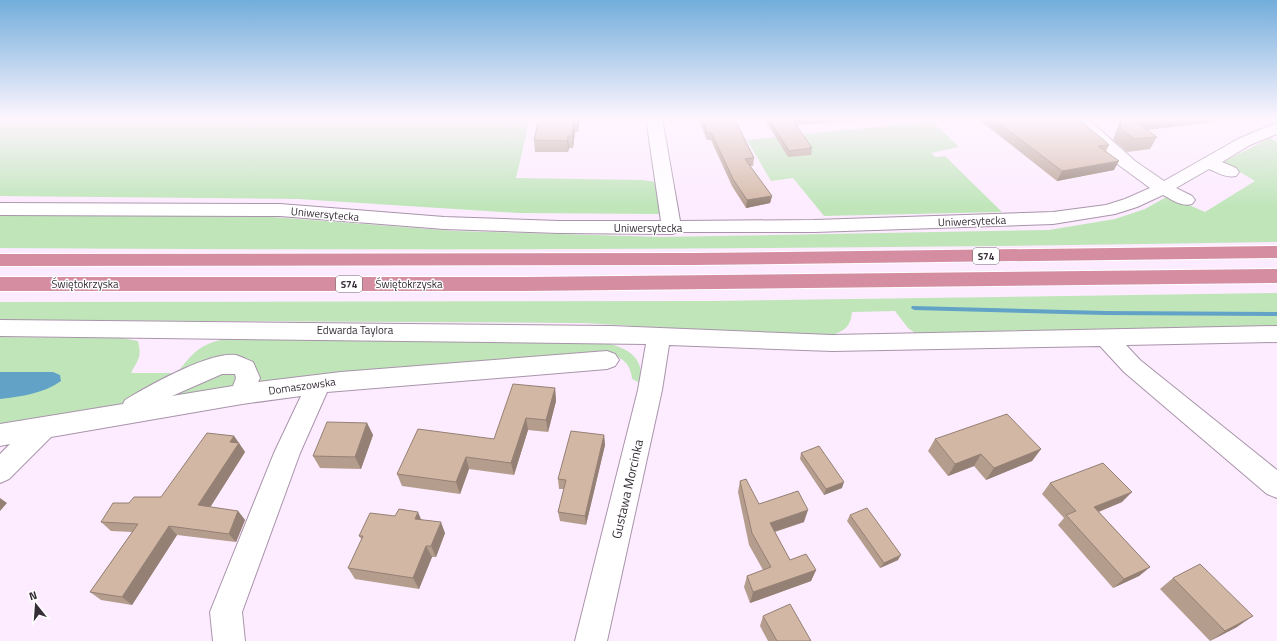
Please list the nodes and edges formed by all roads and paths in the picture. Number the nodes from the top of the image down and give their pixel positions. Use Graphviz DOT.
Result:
graph roads {
  1 [pos="659,148"];
  2 [pos="1109,148"];
  3 [pos="1233,148"];
  4 [pos="1208,162"];
  5 [pos="1230,172"];
  6 [pos="1163,188"];
  7 [pos="1186,200"];
  8 [pos="0,209"];
  9 [pos="672,228"];
  10 [pos="1277,252"];
  11 [pos="0,260"];
  12 [pos="1277,276"];
  13 [pos="0,284"];
  14 [pos="0,328"];
  15 [pos="1277,334"];
  16 [pos="659,336"];
  17 [pos="1106,338"];
  18 [pos="607,360"];
  19 [pos="319,384"];
  20 [pos="242,394"];
  21 [pos="127,413"];
  22 [pos="43,428"];
  23 [pos="0,435"];
  24 [pos="0,471"];
  25 [pos="1277,486"];
  26 [pos="229,641"];
  27 [pos="591,641"];
  1 -- 9 [label="street"];
  2 -- 6 [label="street"];
  3 -- 4 [label="street, Uniwersytecka"];
  4 -- 5 [label="street"];
  4 -- 6 [label="street, Uniwersytecka"];
  6 -- 7 [label="street"];
  6 -- 9 [label="street, Uniwersytecka"];
  8 -- 9 [label="street, Uniwersytecka"];
  10 -- 11 [label="highway, S74"];
  12 -- 13 [label="highway, Świętokrzyska / S74"];
  14 -- 16 [label="street, Edwarda Taylora"];
  15 -- 17 [label="street, Edwarda Taylora"];
  16 -- 17 [label="street, Edwarda Taylora"];
  16 -- 27 [label="street, Gustawa Morcinka"];
  17 -- 25 [label="street"];
  18 -- 19 [label="street, Domaszowska"];
  19 -- 20 [label="street, Domaszowska"];
  19 -- 26 [label="street"];
  20 -- 21 [label="street, Domaszowska"];
  20 -- 21 [label="street"];
  21 -- 22 [label="street, Domaszowska"];
  22 -- 23 [label="street, Domaszowska"];
  22 -- 24 [label="street"];
}
